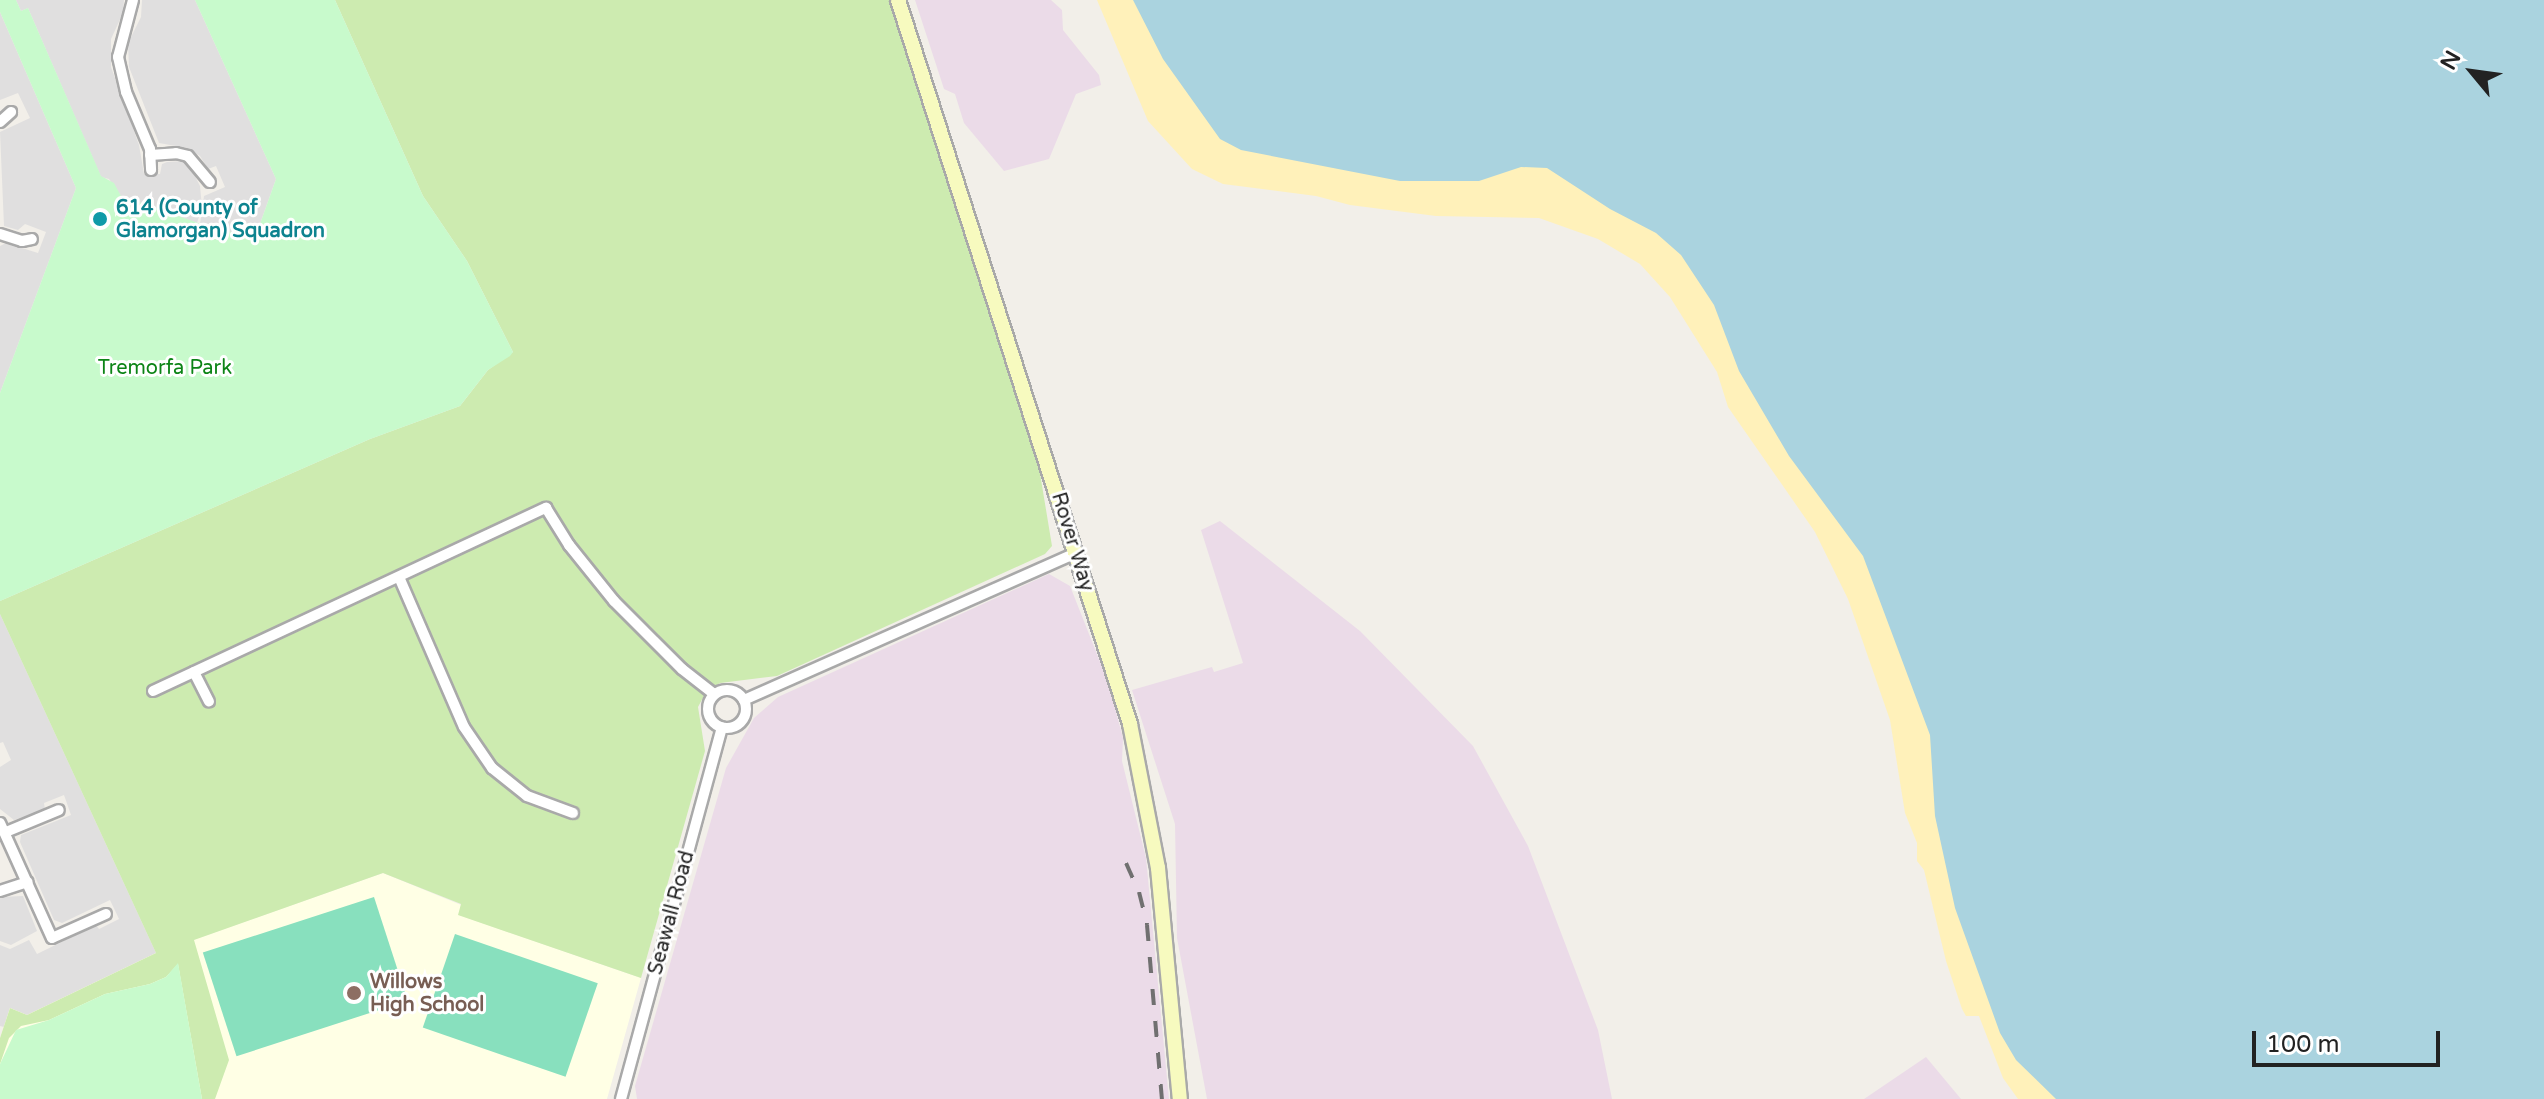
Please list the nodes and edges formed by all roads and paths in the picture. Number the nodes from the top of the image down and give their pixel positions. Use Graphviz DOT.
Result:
graph roads {
  1 [pos="133,0"];
  2 [pos="898,0"];
  3 [pos="11,112"];
  4 [pos="0,122"];
  5 [pos="150,155"];
  6 [pos="151,170"];
  7 [pos="210,182"];
  8 [pos="0,234"];
  9 [pos="32,239"];
  10 [pos="1075,553"];
  11 [pos="399,577"];
  12 [pos="194,672"];
  13 [pos="153,691"];
  14 [pos="714,694"];
  15 [pos="744,700"];
  16 [pos="209,701"];
  17 [pos="722,727"];
  18 [pos="59,810"];
  19 [pos="573,813"];
  20 [pos="3,828"];
  21 [pos="28,882"];
  22 [pos="0,891"];
  23 [pos="106,914"];
  24 [pos="621,1099"];
  25 [pos="1180,1099"];
  1 -- 5 [label="street"];
  2 -- 10 [label="street, Rover Way"];
  3 -- 4 [label="street"];
  5 -- 6 [label="street"];
  5 -- 7 [label="street"];
  8 -- 9 [label="street"];
  10 -- 15 [label="street"];
  10 -- 25 [label="street, Rover Way"];
  11 -- 12 [label="street"];
  11 -- 14 [label="street"];
  11 -- 19 [label="street"];
  12 -- 13 [label="street"];
  12 -- 16 [label="street"];
  14 -- 15 [label="street"];
  14 -- 17 [label="street"];
  15 -- 17 [label="street"];
  17 -- 24 [label="street, Seawall Road"];
  18 -- 20 [label="street"];
  20 -- 21 [label="street"];
  21 -- 22 [label="street"];
  21 -- 23 [label="street"];
}
